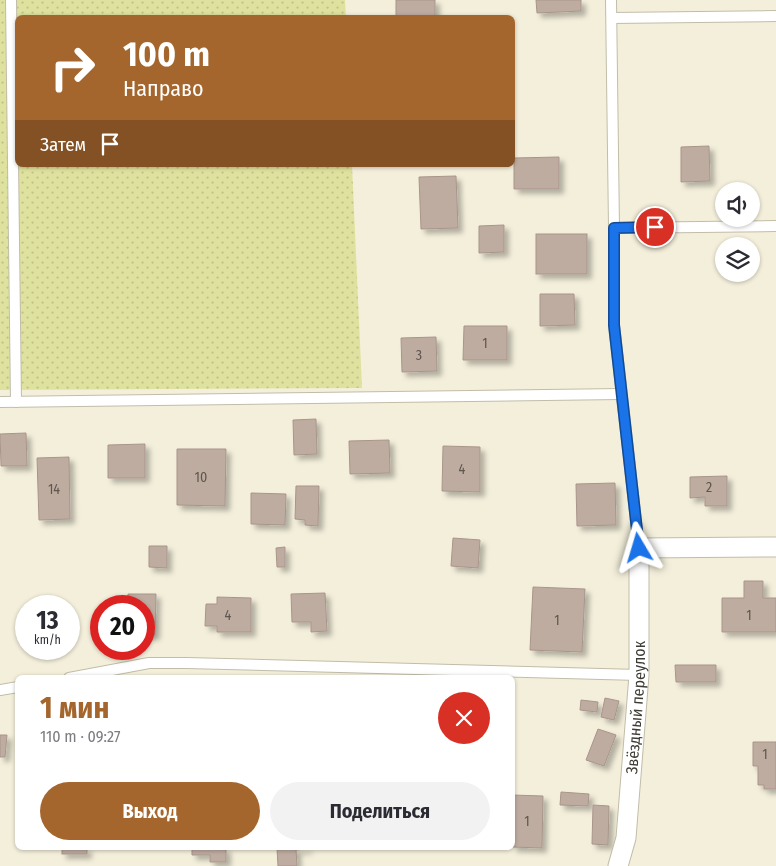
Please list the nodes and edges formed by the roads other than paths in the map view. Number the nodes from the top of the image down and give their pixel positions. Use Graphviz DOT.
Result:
graph roads {
  1 [pos="11,0"];
  2 [pos="611,0"];
  3 [pos="776,16"];
  4 [pos="612,18"];
  5 [pos="776,226"];
  6 [pos="614,228"];
  7 [pos="621,394"];
  8 [pos="0,402"];
  9 [pos="16,402"];
  10 [pos="776,547"];
  11 [pos="639,548"];
  12 [pos="86,675"];
  13 [pos="639,675"];
  14 [pos="15,688"];
  15 [pos="0,690"];
  16 [pos="618,866"];
  1 -- 9 [label="lane"];
  2 -- 4 [label="lane"];
  3 -- 4 [label="lane"];
  4 -- 6 [label="lane"];
  5 -- 6 [label="lane"];
  6 -- 7 [label="lane"];
  7 -- 9 [label="lane"];
  7 -- 11 [label="lane"];
  8 -- 9 [label="lane"];
  10 -- 11 [label="street"];
  11 -- 13 [label="street, Звёздный переулок"];
  12 -- 13 [label="lane"];
  13 -- 16 [label="street, Звёздный переулок"];
  14 -- 15 [label="lane"];
}
